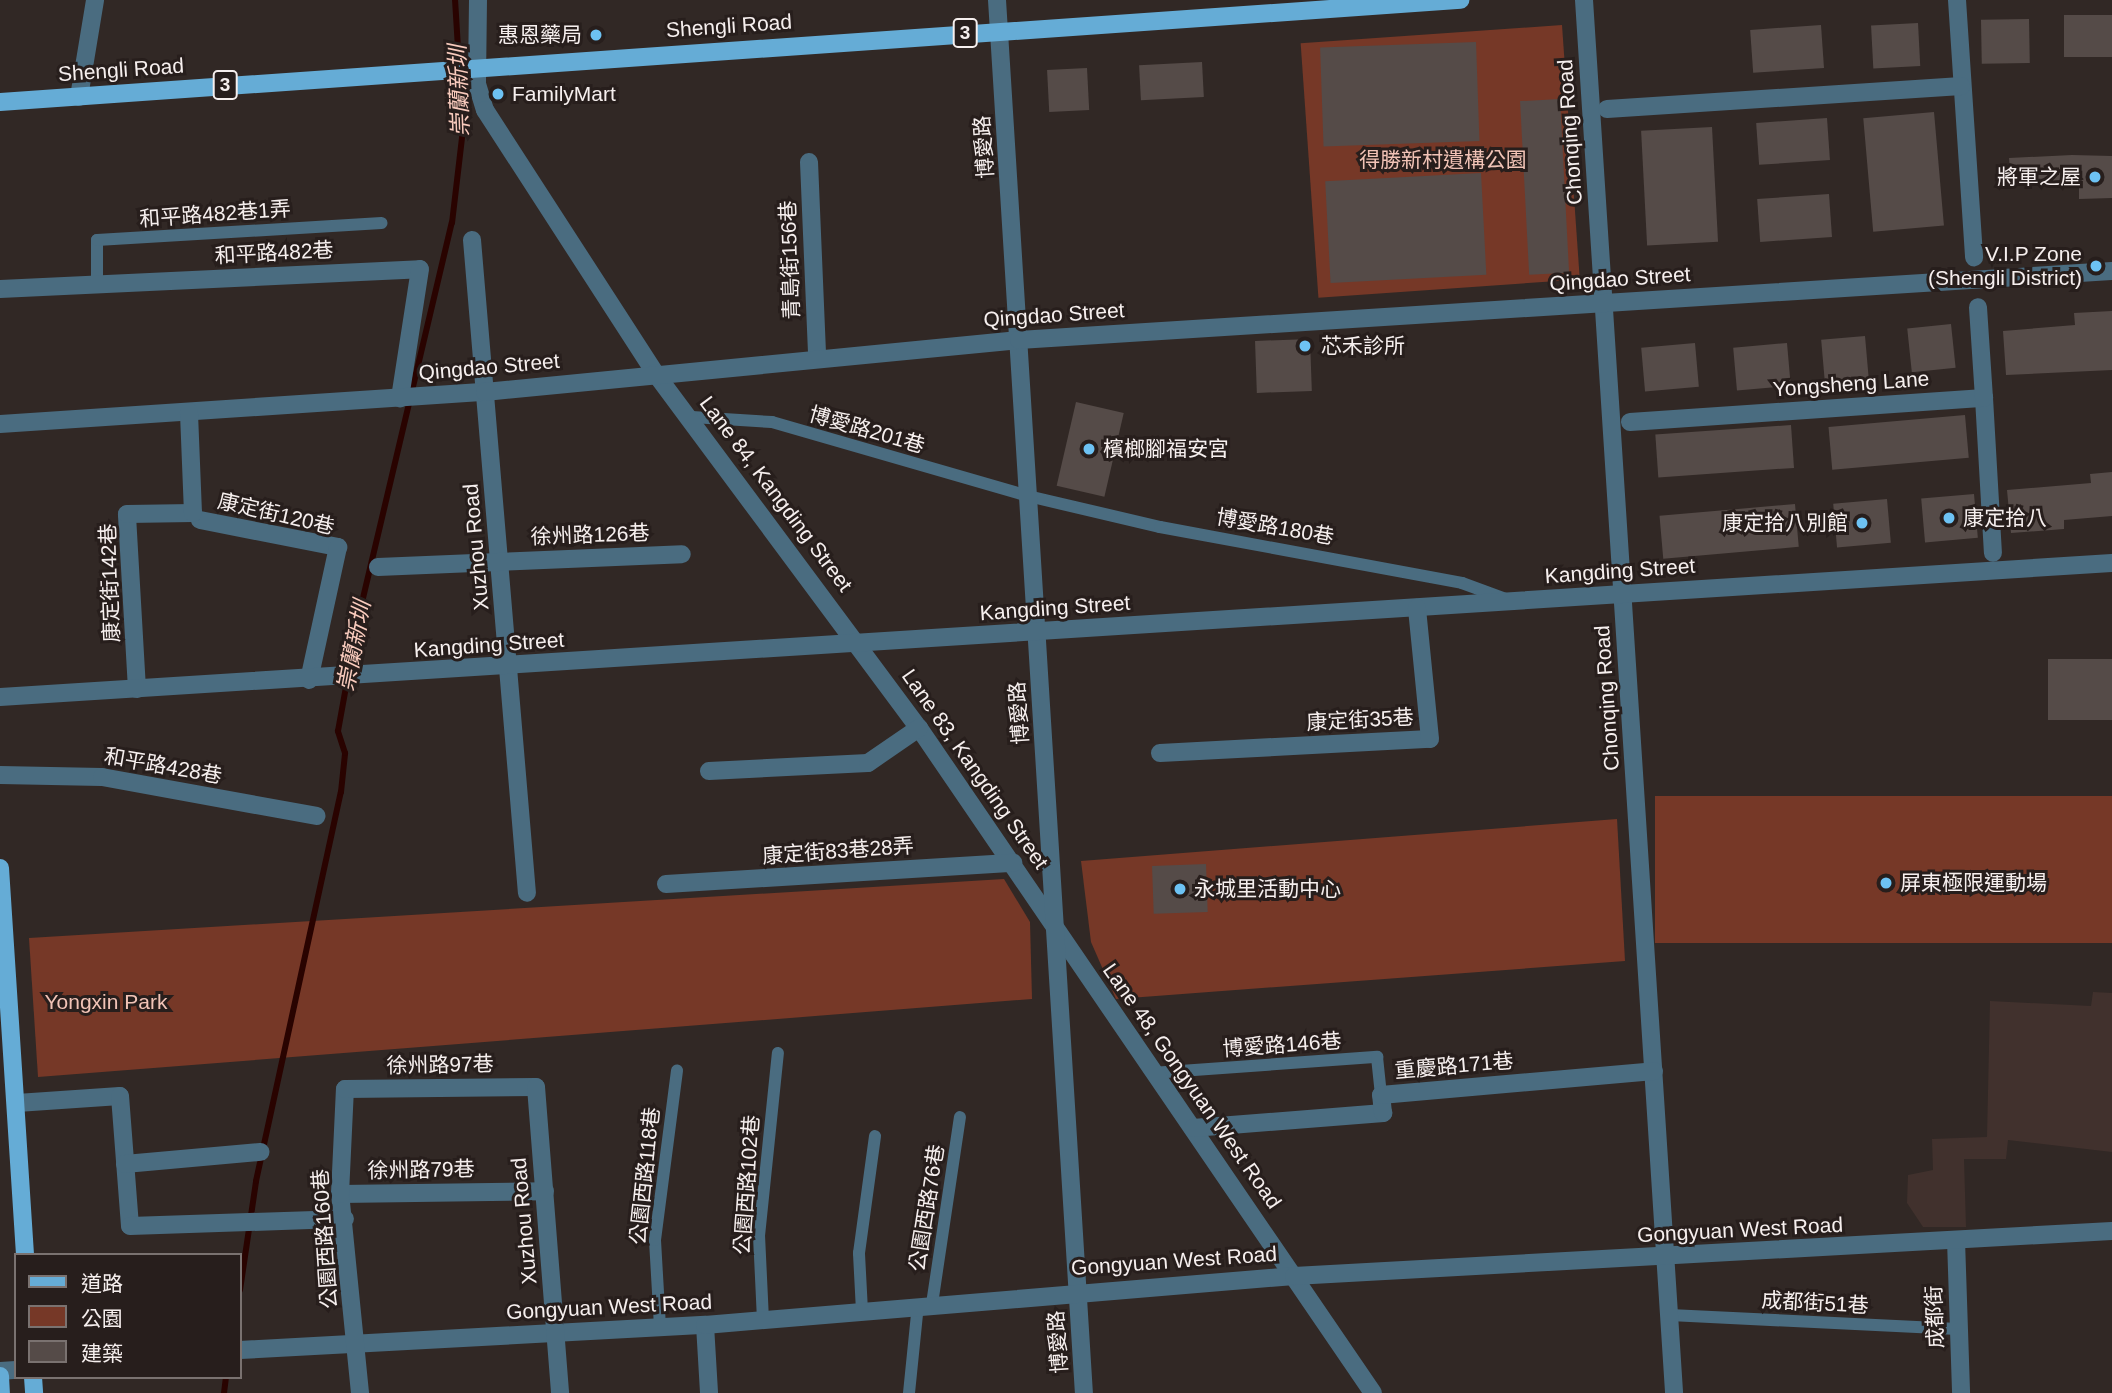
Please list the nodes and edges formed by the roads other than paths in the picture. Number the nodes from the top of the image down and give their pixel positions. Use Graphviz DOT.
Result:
graph roads {
  1 [pos="95,0"];
  2 [pos="478,0"];
  3 [pos="997,0"];
  4 [pos="1460,0"];
  5 [pos="1584,0"];
  6 [pos="1957,0"];
  7 [pos="999,30"];
  8 [pos="474,65"];
  9 [pos="1961,86"];
  10 [pos="79,97"];
  11 [pos="0,102"];
  12 [pos="1607,110"];
  13 [pos="809,162"];
  14 [pos="381,223"];
  15 [pos="472,240"];
  16 [pos="1974,257"];
  17 [pos="2112,271"];
  18 [pos="97,285"];
  19 [pos="0,289"];
  20 [pos="1604,303"];
  21 [pos="1978,307"];
  22 [pos="1019,340"];
  23 [pos="817,356"];
  24 [pos="655,373"];
  25 [pos="485,392"];
  26 [pos="400,398"];
  27 [pos="1984,398"];
  28 [pos="189,412"];
  29 [pos="692,417"];
  30 [pos="1630,422"];
  31 [pos="0,425"];
  32 [pos="1028,496"];
  33 [pos="200,520"];
  34 [pos="1993,553"];
  35 [pos="682,554"];
  36 [pos="500,561"];
  37 [pos="2112,563"];
  38 [pos="378,567"];
  39 [pos="1623,593"];
  40 [pos="1513,601"];
  41 [pos="1417,608"];
  42 [pos="1037,632"];
  43 [pos="858,644"];
  44 [pos="510,666"];
  45 [pos="309,680"];
  46 [pos="137,690"];
  47 [pos="0,697"];
  48 [pos="919,728"];
  49 [pos="1160,753"];
  50 [pos="709,771"];
  51 [pos="0,775"];
  52 [pos="316,816"];
  53 [pos="1013,863"];
  54 [pos="0,868"];
  55 [pos="666,884"];
  56 [pos="527,893"];
  57 [pos="1,920"];
  58 [pos="1055,922"];
  59 [pos="778,1053"];
  60 [pos="677,1070"];
  61 [pos="1654,1071"];
  62 [pos="1153,1073"];
  63 [pos="536,1087"];
  64 [pos="345,1089"];
  65 [pos="1381,1095"];
  66 [pos="17,1103"];
  67 [pos="960,1117"];
  68 [pos="1193,1128"];
  69 [pos="875,1136"];
  70 [pos="260,1152"];
  71 [pos="125,1164"];
  72 [pos="545,1191"];
  73 [pos="340,1194"];
  74 [pos="345,1219"];
  75 [pos="2112,1231"];
  76 [pos="1956,1240"];
  77 [pos="25,1253"];
  78 [pos="1666,1258"];
  79 [pos="1293,1276"];
  80 [pos="1078,1290"];
  81 [pos="925,1305"];
  82 [pos="862,1311"];
  83 [pos="1670,1315"];
  84 [pos="763,1320"];
  85 [pos="705,1325"];
  86 [pos="660,1327"];
  87 [pos="1958,1329"];
  88 [pos="556,1333"];
  89 [pos="356,1343"];
  90 [pos="242,1350"];
  91 [pos="0,1374"];
  92 [pos="1,1393"];
  93 [pos="360,1393"];
  94 [pos="559,1393"];
  95 [pos="709,1393"];
  96 [pos="909,1393"];
  97 [pos="1084,1393"];
  98 [pos="1373,1393"];
  99 [pos="1675,1393"];
  100 [pos="1961,1393"];
  1 -- 10 [label="street"];
  2 -- 8 [label="street"];
  3 -- 7 [label="street, 博愛路"];
  4 -- 7 [label="main road, Shengli Road / 3"];
  5 -- 20 [label="street, Chonqing Road"];
  6 -- 9 [label="street"];
  7 -- 8 [label="main road, Shengli Road / 3"];
  7 -- 22 [label="street, 博愛路"];
  8 -- 10 [label="main road, Shengli Road / 3"];
  8 -- 24 [label="street"];
  9 -- 12 [label="street"];
  9 -- 16 [label="street"];
  10 -- 11 [label="main road, Shengli Road / 3"];
  13 -- 23 [label="street, 青島街156巷"];
  14 -- 18 [label="lane, 和平路482巷1弄"];
  15 -- 25 [label="street, Xuzhou Road"];
  17 -- 20 [label="street, Qingdao Street"];
  18 -- 19 [label="street, 和平路482巷"];
  18 -- 26 [label="street, 和平路482巷"];
  20 -- 22 [label="street, Qingdao Street"];
  20 -- 39 [label="street, Chonqing Road"];
  21 -- 27 [label="street"];
  22 -- 23 [label="street, Qingdao Street"];
  22 -- 32 [label="street, 博愛路"];
  23 -- 24 [label="street, Qingdao Street"];
  24 -- 25 [label="street, Qingdao Street"];
  24 -- 29 [label="street, Lane 84, Kangding Street"];
  25 -- 26 [label="street, Qingdao Street"];
  25 -- 36 [label="street, Xuzhou Road"];
  26 -- 28 [label="street, Qingdao Street"];
  27 -- 30 [label="street, Yongsheng Lane"];
  27 -- 34 [label="street"];
  28 -- 31 [label="street, Qingdao Street"];
  28 -- 46 [label="street, 康定街142巷"];
  29 -- 32 [label="lane, 博愛路201巷"];
  29 -- 43 [label="street, Lane 84, Kangding Street"];
  32 -- 40 [label="lane, 博愛路180巷"];
  32 -- 42 [label="street, 博愛路"];
  33 -- 45 [label="street, 康定街120巷"];
  35 -- 36 [label="street, 徐州路126巷"];
  36 -- 38 [label="street, 徐州路126巷"];
  36 -- 44 [label="street, Xuzhou Road"];
  37 -- 39 [label="street, Kangding Street"];
  39 -- 40 [label="street, Kangding Street"];
  39 -- 61 [label="street, Chonqing Road"];
  40 -- 41 [label="street, Kangding Street"];
  41 -- 42 [label="street, Kangding Street"];
  41 -- 49 [label="street, 康定街35巷"];
  42 -- 43 [label="street, Kangding Street"];
  42 -- 58 [label="street, 博愛路"];
  43 -- 44 [label="street, Kangding Street"];
  43 -- 48 [label="street, Lane 83, Kangding Street"];
  44 -- 45 [label="street, Kangding Street"];
  44 -- 56 [label="street, Xuzhou Road"];
  45 -- 46 [label="street, Kangding Street"];
  46 -- 47 [label="street, Kangding Street"];
  48 -- 50 [label="street"];
  48 -- 53 [label="street, Lane 83, Kangding Street"];
  51 -- 52 [label="street, 和平路428巷"];
  53 -- 55 [label="street, 康定街83巷28弄"];
  53 -- 58 [label="street, Lane 83, Kangding Street"];
  54 -- 57 [label="main road"];
  57 -- 66 [label="main road"];
  58 -- 62 [label="street, Lane 48, Gongyuan West Road"];
  58 -- 80 [label="street, 博愛路"];
  59 -- 84 [label="lane, 公園西路102巷"];
  60 -- 86 [label="lane, 公園西路118巷"];
  61 -- 65 [label="street, 重慶路171巷"];
  61 -- 78 [label="street, Chonqing Road"];
  62 -- 65 [label="lane, 博愛路146巷"];
  62 -- 68 [label="street, Lane 48, Gongyuan West Road"];
  63 -- 64 [label="street, 徐州路97巷"];
  63 -- 72 [label="street, Xuzhou Road"];
  64 -- 73 [label="street, 公園西路160巷"];
  65 -- 68 [label="street, 重慶路171巷"];
  66 -- 71 [label="street"];
  66 -- 77 [label="main road"];
  67 -- 81 [label="lane, 公園西路76巷"];
  68 -- 79 [label="street, Lane 48, Gongyuan West Road"];
  69 -- 82 [label="lane"];
  70 -- 71 [label="street"];
  71 -- 74 [label="street"];
  72 -- 73 [label="street, 徐州路79巷"];
  72 -- 88 [label="street, Xuzhou Road"];
  73 -- 74 [label="street, 公園西路160巷"];
  74 -- 89 [label="street, 公園西路160巷"];
  75 -- 76 [label="street, Gongyuan West Road"];
  76 -- 78 [label="street, Gongyuan West Road"];
  76 -- 87 [label="street, 成都街"];
  78 -- 79 [label="street, Gongyuan West Road"];
  78 -- 83 [label="street, Chonqing Road"];
  79 -- 80 [label="street, Gongyuan West Road"];
  79 -- 98 [label="street, Lane 48, Gongyuan West Road"];
  80 -- 81 [label="street, Gongyuan West Road"];
  80 -- 97 [label="street, 博愛路"];
  81 -- 82 [label="street, Gongyuan West Road"];
  81 -- 96 [label="lane, 公園西路76巷"];
  82 -- 84 [label="street, Gongyuan West Road"];
  83 -- 87 [label="lane, 成都街51巷"];
  83 -- 99 [label="street, Chonqing Road"];
  84 -- 85 [label="street, Gongyuan West Road"];
  85 -- 86 [label="street, Gongyuan West Road"];
  85 -- 95 [label="street"];
  86 -- 88 [label="street, Gongyuan West Road"];
  87 -- 100 [label="street, 成都街"];
  88 -- 89 [label="street, Gongyuan West Road"];
  88 -- 94 [label="street, Xuzhou Road"];
  89 -- 90 [label="street, Gongyuan West Road"];
  89 -- 93 [label="street, 公園西路160巷"];
  91 -- 92 [label="main road"];
}
